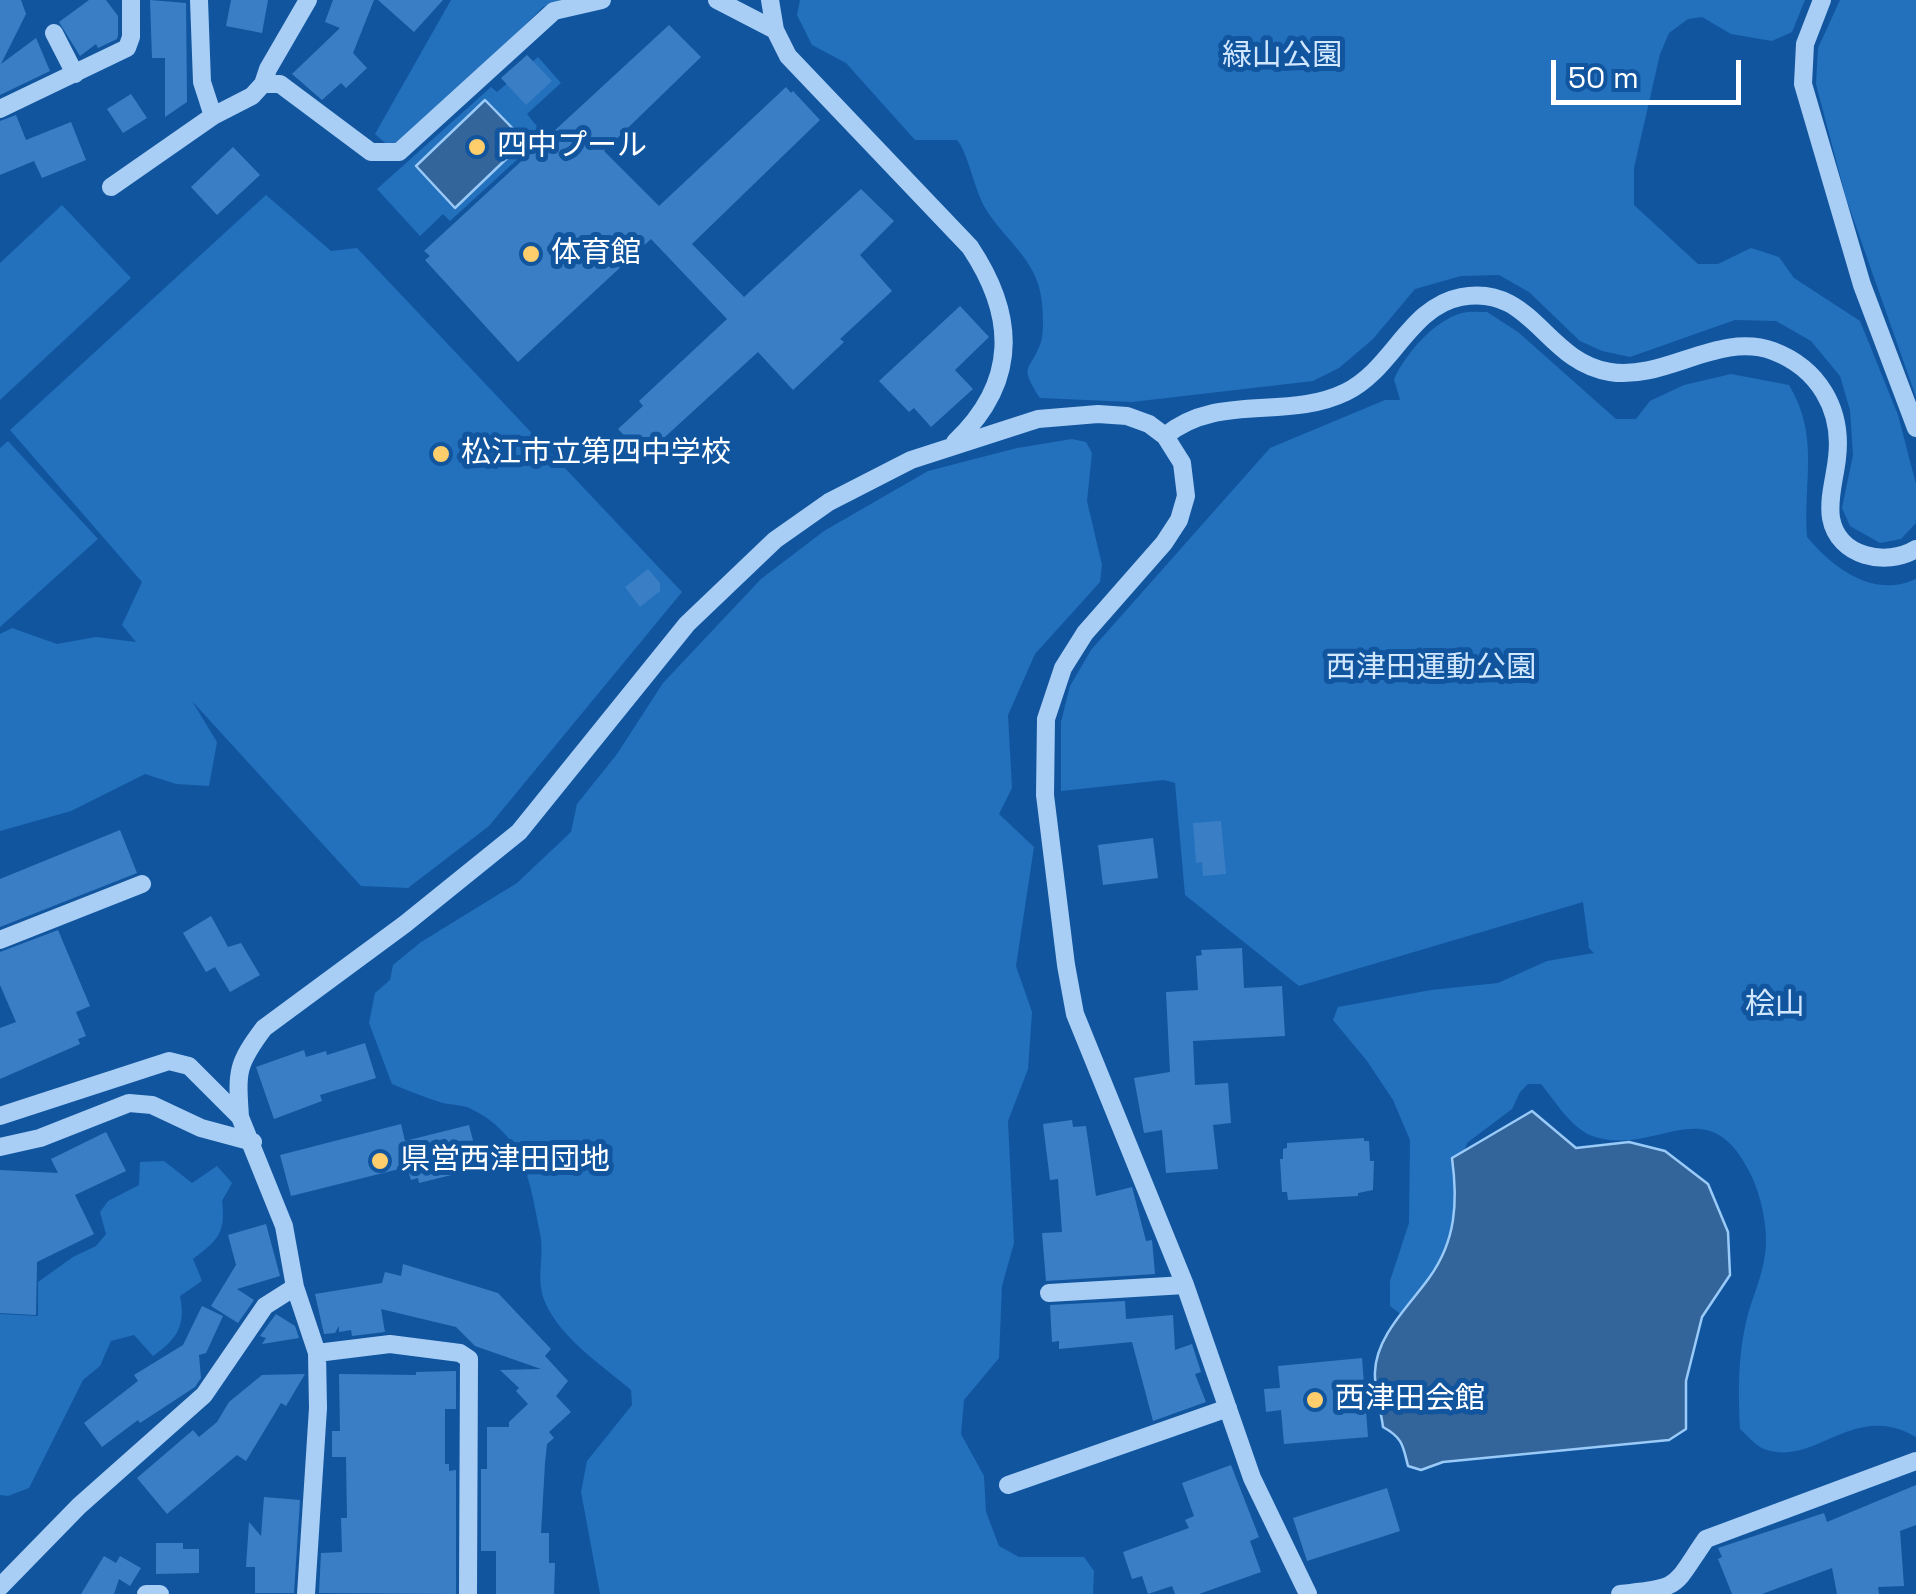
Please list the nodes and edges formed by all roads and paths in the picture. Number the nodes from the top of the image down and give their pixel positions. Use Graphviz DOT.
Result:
graph roads {
  1 [pos="131,0"];
  2 [pos="199,0"];
  3 [pos="308,0"];
  4 [pos="602,0"];
  5 [pos="717,0"];
  6 [pos="770,0"];
  7 [pos="1822,0"];
  8 [pos="775,30"];
  9 [pos="54,32"];
  10 [pos="75,74"];
  11 [pos="264,84"];
  12 [pos="0,109"];
  13 [pos="213,116"];
  14 [pos="111,187"];
  15 [pos="1916,428"];
  16 [pos="1166,436"];
  17 [pos="951,446"];
  18 [pos="1916,549"];
  19 [pos="142,884"];
  20 [pos="0,940"];
  21 [pos="0,1116"];
  22 [pos="240,1116"];
  23 [pos="252,1142"];
  24 [pos="0,1148"];
  25 [pos="1185,1285"];
  26 [pos="295,1287"];
  27 [pos="1050,1293"];
  28 [pos="317,1353"];
  29 [pos="1228,1408"];
  30 [pos="1916,1461"];
  31 [pos="1008,1485"];
  32 [pos="0,1587"];
  33 [pos="146,1594"];
  34 [pos="160,1594"];
  35 [pos="306,1594"];
  36 [pos="468,1594"];
  37 [pos="1308,1594"];
  38 [pos="1620,1594"];
  1 -- 10 [label="street"];
  2 -- 13 [label="street"];
  3 -- 11 [label="street"];
  4 -- 11 [label="street"];
  5 -- 8 [label="street"];
  6 -- 8 [label="street"];
  7 -- 15 [label="street"];
  8 -- 17 [label="street"];
  9 -- 10 [label="street"];
  10 -- 12 [label="street"];
  11 -- 13 [label="street"];
  13 -- 14 [label="street"];
  16 -- 17 [label="street"];
  16 -- 18 [label="street"];
  16 -- 25 [label="street"];
  17 -- 22 [label="street"];
  19 -- 20 [label="street"];
  21 -- 22 [label="street"];
  22 -- 23 [label="street"];
  23 -- 24 [label="street"];
  23 -- 26 [label="street"];
  25 -- 27 [label="street"];
  25 -- 29 [label="street"];
  26 -- 28 [label="street"];
  26 -- 32 [label="street"];
  28 -- 35 [label="street"];
  28 -- 36 [label="street"];
  29 -- 31 [label="street"];
  29 -- 37 [label="street"];
  30 -- 38 [label="street"];
  33 -- 34 [label="street"];
}
